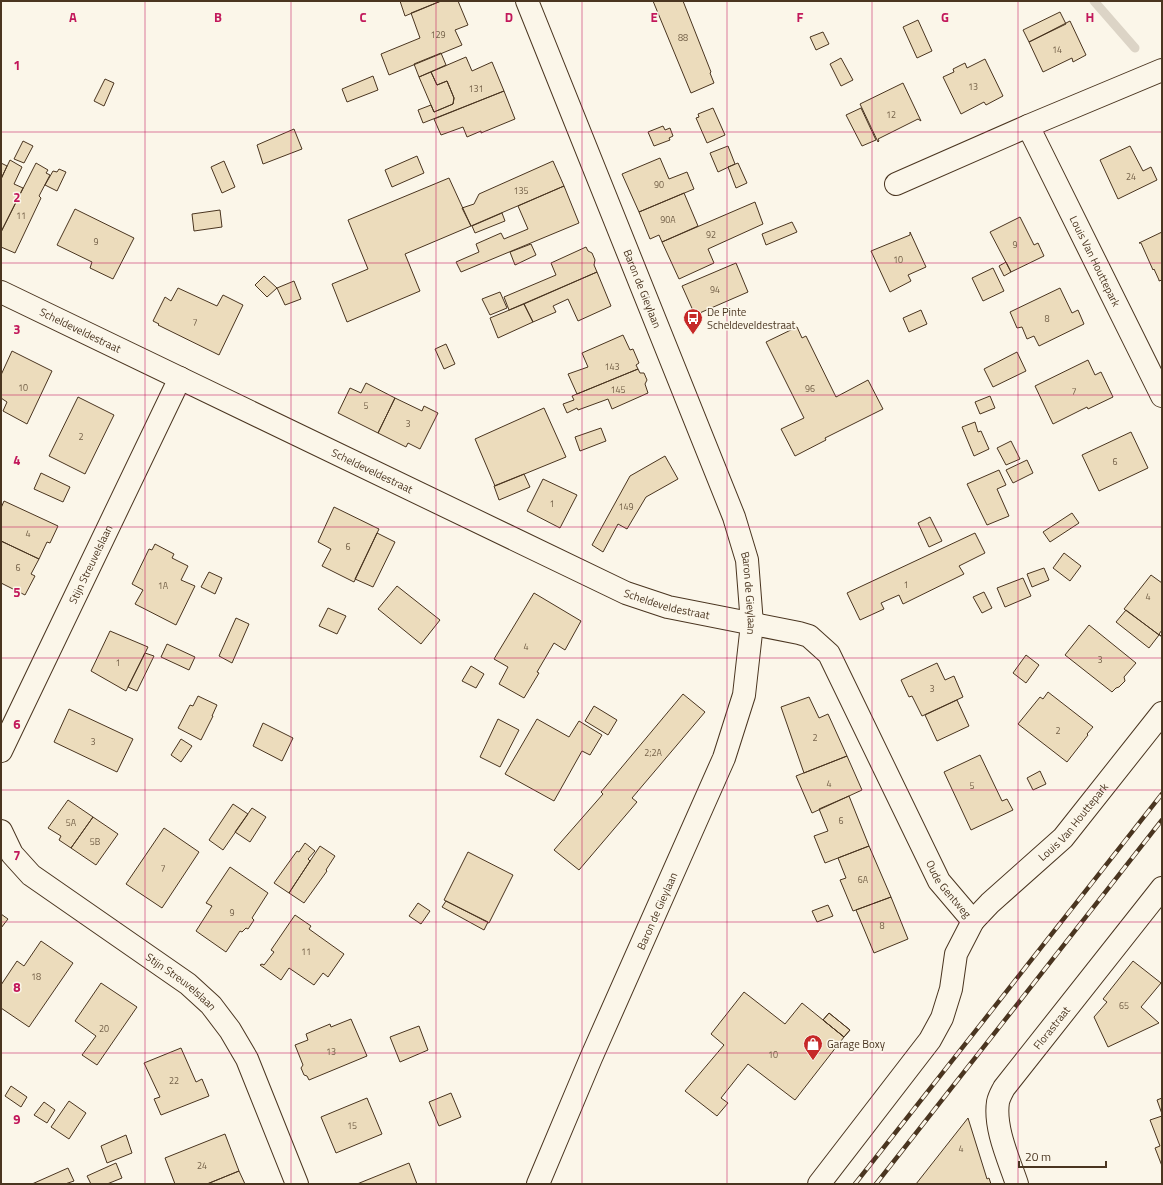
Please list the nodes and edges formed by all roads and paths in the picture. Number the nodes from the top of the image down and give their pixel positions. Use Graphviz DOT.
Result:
graph roads {
  1 [pos="527,1"];
  2 [pos="1162,70"];
  3 [pos="1028,126"];
  4 [pos="896,184"];
  5 [pos="1,292"];
  6 [pos="180,378"];
  7 [pos="1162,396"];
  8 [pos="752,624"];
  9 [pos="1162,713"];
  10 [pos="1,751"];
  11 [pos="1,831"];
  12 [pos="1162,888"];
  13 [pos="973,921"];
  14 [pos="297,1184"];
  15 [pos="538,1184"];
  16 [pos="819,1184"];
  17 [pos="1017,1184"];
  1 -- 8 [label="street, Baron de Gieylaan"];
  2 -- 3 [label="street"];
  3 -- 4 [label="street"];
  3 -- 7 [label="street, Louis Van Houttepark"];
  5 -- 6 [label="street, Scheldeveldestraat"];
  6 -- 8 [label="street, Scheldeveldestraat"];
  6 -- 10 [label="street, Stijn Streuvelslaan"];
  8 -- 13 [label="street, Oude Gentweg"];
  8 -- 15 [label="street, Baron de Gieylaan"];
  9 -- 13 [label="street, Louis Van Houttepark"];
  11 -- 14 [label="street, Stijn Streuvelslaan"];
  12 -- 17 [label="street, Florastraat"];
  13 -- 16 [label="street, Oude Gentweg"];
}
